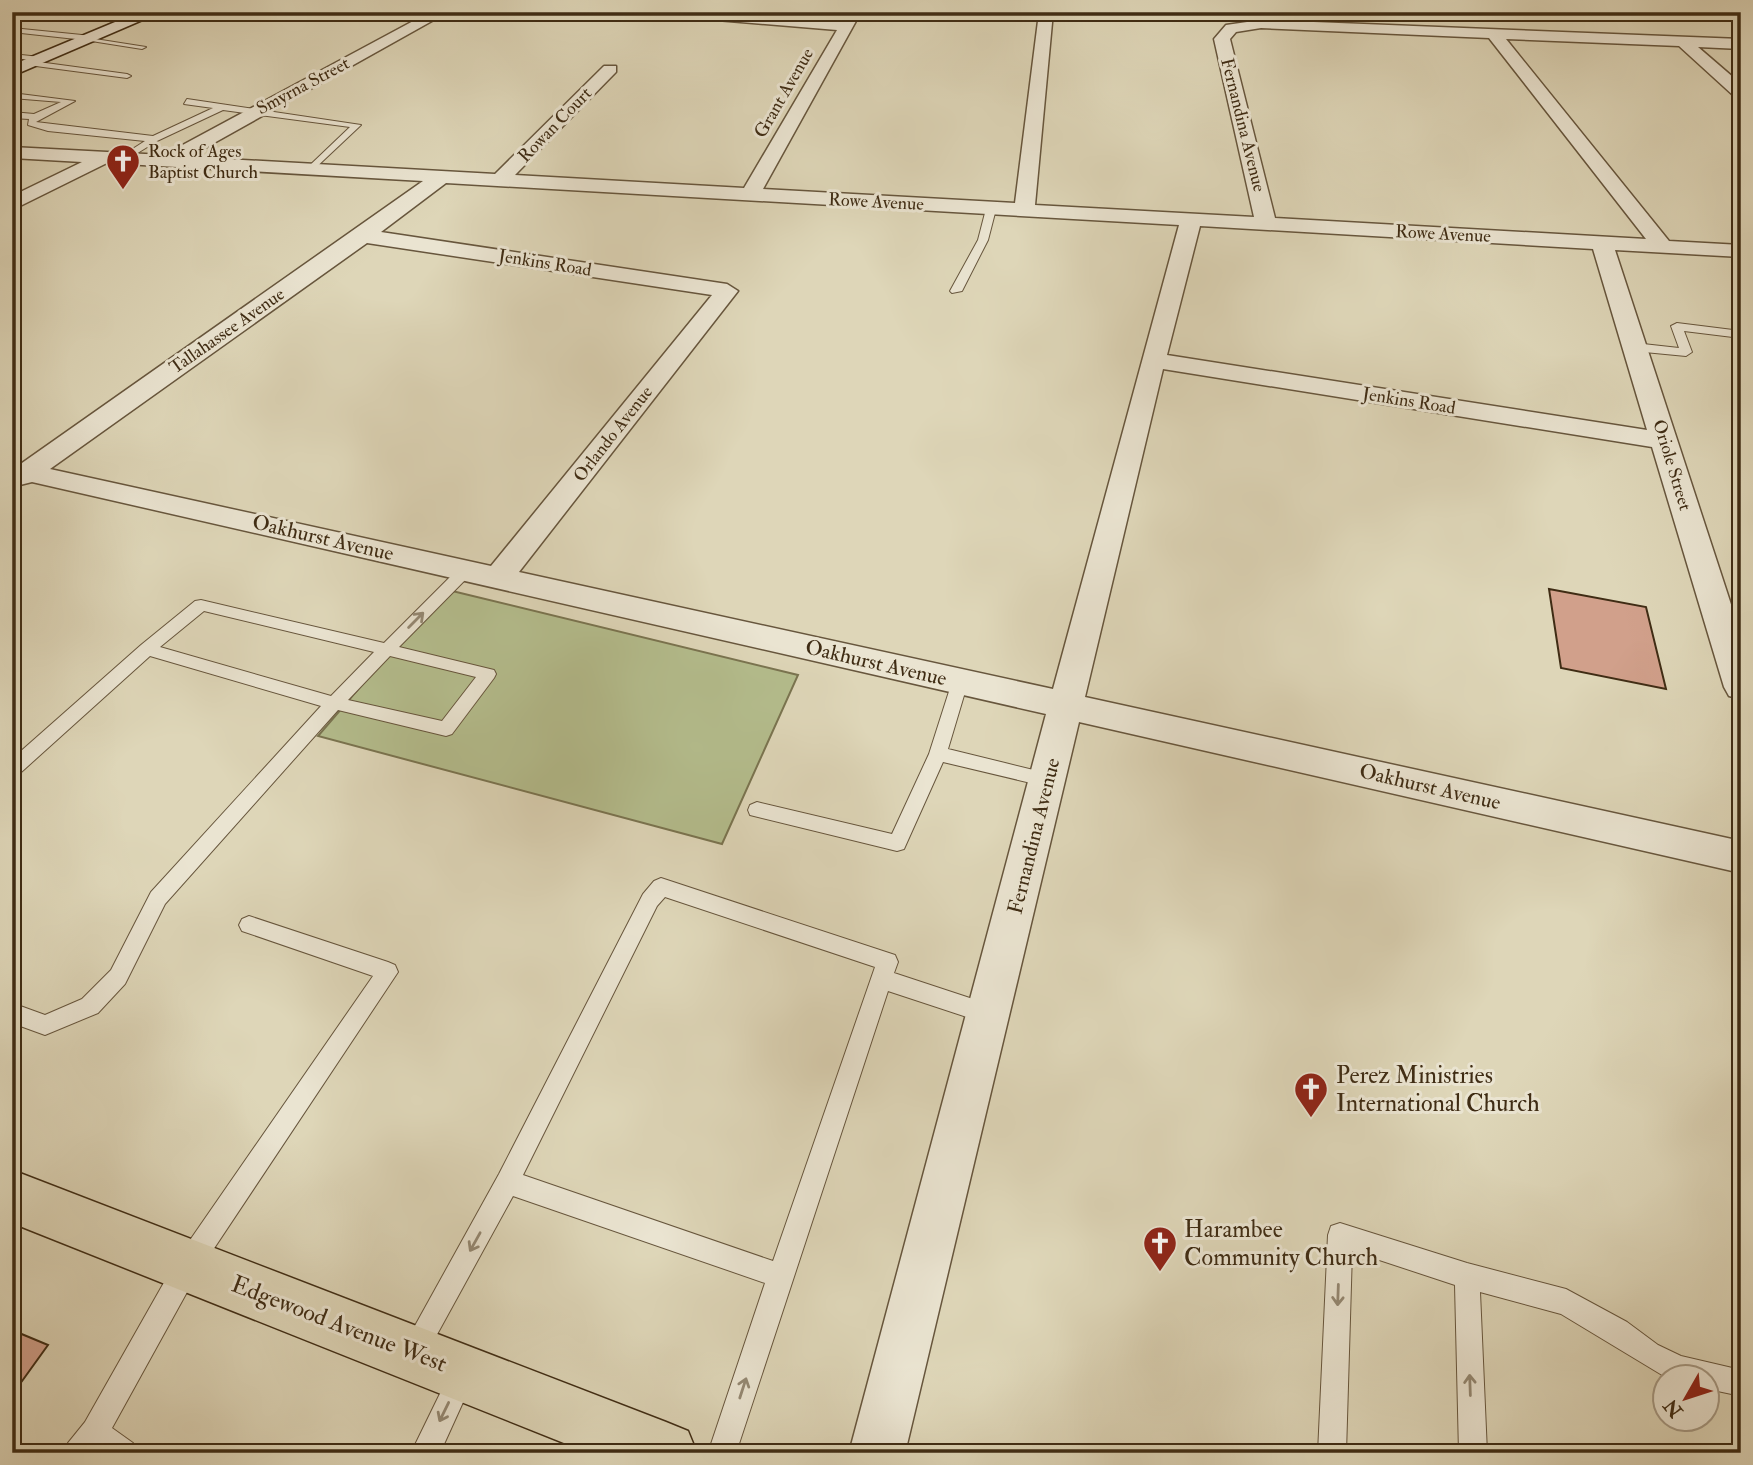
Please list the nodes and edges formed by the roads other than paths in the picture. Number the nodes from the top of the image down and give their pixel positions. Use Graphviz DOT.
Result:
graph roads {
  1 [pos="153,12"];
  2 [pos="441,12"];
  3 [pos="669,12"];
  4 [pos="1431,12"];
  5 [pos="1046,13"];
  6 [pos="1259,18"];
  7 [pos="850,19"];
  8 [pos="12,30"];
  9 [pos="1445,32"];
  10 [pos="1494,34"];
  11 [pos="90,39"];
  12 [pos="1684,42"];
  13 [pos="1741,44"];
  14 [pos="142,47"];
  15 [pos="12,56"];
  16 [pos="35,61"];
  17 [pos="610,69"];
  18 [pos="12,71"];
  19 [pos="127,76"];
  20 [pos="1741,93"];
  21 [pos="12,95"];
  22 [pos="187,102"];
  23 [pos="222,107"];
  24 [pos="254,112"];
  25 [pos="12,115"];
  26 [pos="187,116"];
  27 [pos="35,117"];
  28 [pos="181,126"];
  29 [pos="154,139"];
  30 [pos="12,152"];
  31 [pos="113,159"];
  32 [pos="167,161"];
  33 [pos="310,170"];
  34 [pos="441,177"];
  35 [pos="500,180"];
  36 [pos="750,195"];
  37 [pos="12,204"];
  38 [pos="991,209"];
  39 [pos="1024,211"];
  40 [pos="1191,220"];
  41 [pos="1266,224"];
  42 [pos="363,236"];
  43 [pos="1602,243"];
  44 [pos="1662,246"];
  45 [pos="1741,251"];
  46 [pos="727,291"];
  47 [pos="956,291"];
  48 [pos="1741,335"];
  49 [pos="1634,347"];
  50 [pos="1153,360"];
  51 [pos="1665,441"];
  52 [pos="17,474"];
  53 [pos="466,570"];
  54 [pos="499,577"];
  55 [pos="147,649"];
  56 [pos="386,650"];
  57 [pos="960,682"];
  58 [pos="1741,687"];
  59 [pos="334,703"];
  60 [pos="1068,706"];
  61 [pos="938,754"];
  62 [pos="12,770"];
  63 [pos="1048,780"];
  64 [pos="757,810"];
  65 [pos="1741,857"];
  66 [pos="249,925"];
  67 [pos="881,979"];
  68 [pos="12,1013"];
  69 [pos="988,1014"];
  70 [pos="507,1182"];
  71 [pos="12,1196"];
  72 [pos="188,1265"];
  73 [pos="779,1276"];
  74 [pos="1466,1276"];
  75 [pos="438,1363"];
  76 [pos="1741,1383"];
  77 [pos="87,1442"];
  78 [pos="123,1453"];
  79 [pos="425,1453"];
  80 [pos="666,1453"];
  81 [pos="722,1453"];
  82 [pos="877,1453"];
  83 [pos="1332,1453"];
  84 [pos="1473,1453"];
  1 -- 11 [label="main road"];
  2 -- 24 [label="street, Smyrna Street"];
  3 -- 7 [label="street"];
  4 -- 9 [label="street"];
  5 -- 39 [label="street"];
  6 -- 9 [label="street"];
  6 -- 41 [label="street, Fernandina Avenue"];
  7 -- 36 [label="street, Grant Avenue"];
  8 -- 11 [label="lane"];
  9 -- 10 [label="street"];
  10 -- 12 [label="street"];
  10 -- 44 [label="street"];
  11 -- 14 [label="lane"];
  11 -- 16 [label="main road"];
  12 -- 13 [label="street"];
  12 -- 20 [label="street"];
  15 -- 16 [label="lane"];
  16 -- 18 [label="main road"];
  16 -- 19 [label="lane"];
  17 -- 35 [label="street, Rowan Court"];
  21 -- 27 [label="lane"];
  22 -- 23 [label="lane"];
  23 -- 24 [label="lane"];
  23 -- 28 [label="lane"];
  24 -- 32 [label="street, Smyrna Street"];
  24 -- 33 [label="lane"];
  25 -- 27 [label="lane"];
  26 -- 28 [label="lane"];
  27 -- 29 [label="lane"];
  28 -- 29 [label="lane"];
  29 -- 31 [label="lane"];
  30 -- 31 [label="street, Rowe Avenue"];
  31 -- 32 [label="street, Rowe Avenue"];
  31 -- 37 [label="street"];
  32 -- 33 [label="street, Rowe Avenue"];
  33 -- 34 [label="street, Rowe Avenue"];
  34 -- 35 [label="street, Rowe Avenue"];
  34 -- 42 [label="street, Tallahassee Avenue"];
  35 -- 36 [label="street, Rowe Avenue"];
  36 -- 38 [label="street, Rowe Avenue"];
  38 -- 39 [label="street, Rowe Avenue"];
  38 -- 47 [label="lane"];
  39 -- 40 [label="street, Rowe Avenue"];
  40 -- 41 [label="street, Rowe Avenue"];
  40 -- 50 [label="street, Fernandina Avenue"];
  41 -- 43 [label="street, Rowe Avenue"];
  42 -- 46 [label="street, Jenkins Road"];
  42 -- 52 [label="street, Tallahassee Avenue"];
  43 -- 44 [label="street, Rowe Avenue"];
  43 -- 49 [label="street, Oriole Street"];
  44 -- 45 [label="street, Rowe Avenue"];
  46 -- 54 [label="street, Orlando Avenue"];
  48 -- 49 [label="lane"];
  49 -- 51 [label="street, Oriole Street"];
  50 -- 51 [label="street, Jenkins Road"];
  50 -- 60 [label="street, Fernandina Avenue"];
  51 -- 58 [label="street, Oriole Street"];
  52 -- 53 [label="street, Oakhurst Avenue"];
  53 -- 54 [label="street, Oakhurst Avenue"];
  56 -- 53 [label="lane, one-way"];
  54 -- 57 [label="street, Oakhurst Avenue"];
  55 -- 56 [label="lane"];
  55 -- 59 [label="lane"];
  55 -- 62 [label="lane"];
  56 -- 59 [label="lane"];
  56 -- 59 [label="lane"];
  57 -- 60 [label="street, Oakhurst Avenue"];
  57 -- 61 [label="lane"];
  59 -- 68 [label="lane"];
  60 -- 63 [label="street, Fernandina Avenue"];
  60 -- 65 [label="street, Oakhurst Avenue"];
  61 -- 63 [label="lane"];
  61 -- 64 [label="lane"];
  63 -- 69 [label="street, Fernandina Avenue"];
  66 -- 72 [label="lane"];
  67 -- 69 [label="lane"];
  67 -- 70 [label="lane"];
  67 -- 73 [label="lane"];
  69 -- 82 [label="street, Fernandina Avenue"];
  70 -- 73 [label="lane"];
  70 -- 75 [label="lane, one-way"];
  71 -- 72 [label="main road, Edgewood Avenue West"];
  72 -- 75 [label="main road, Edgewood Avenue West"];
  72 -- 77 [label="lane"];
  81 -- 73 [label="lane, one-way"];
  74 -- 76 [label="lane"];
  74 -- 83 [label="lane, one-way"];
  84 -- 74 [label="lane, one-way"];
  75 -- 79 [label="lane, one-way"];
  75 -- 80 [label="main road, Edgewood Avenue West"];
  77 -- 78 [label="lane"];
}
